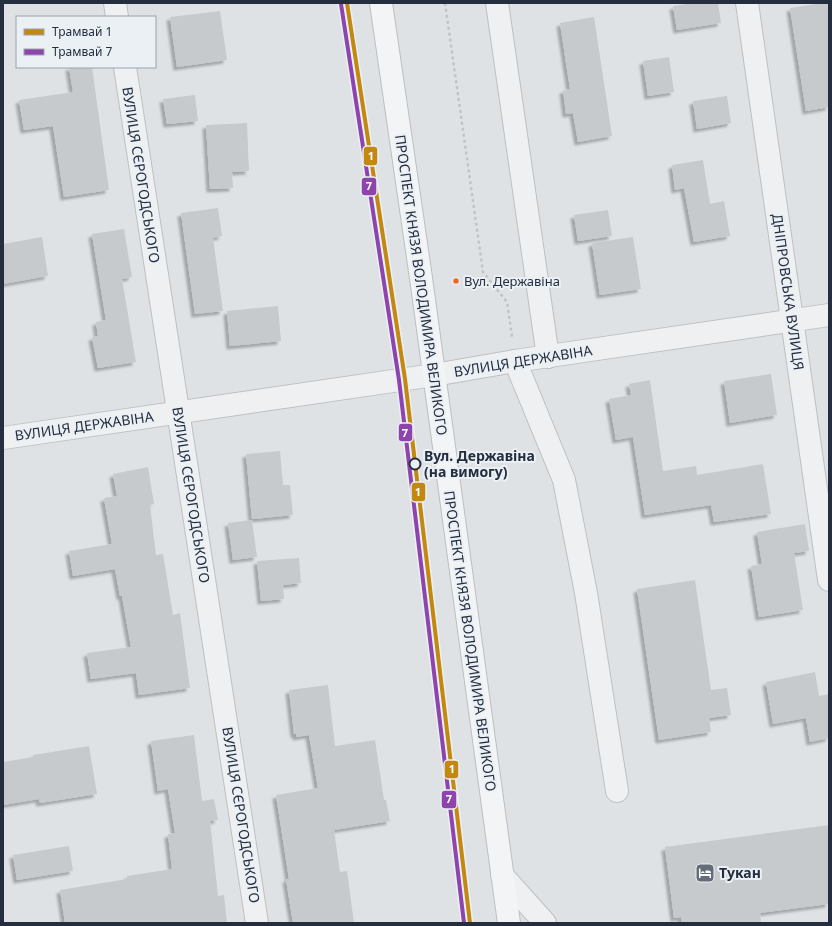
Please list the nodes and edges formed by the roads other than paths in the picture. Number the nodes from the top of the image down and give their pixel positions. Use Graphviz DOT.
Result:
graph roads {
  1 [pos="115,3"];
  2 [pos="381,3"];
  3 [pos="497,3"];
  4 [pos="747,3"];
  5 [pos="117,16"];
  6 [pos="125,68"];
  7 [pos="829,315"];
  8 [pos="792,321"];
  9 [pos="548,357"];
  10 [pos="515,361"];
  11 [pos="434,375"];
  12 [pos="178,413"];
  13 [pos="3,438"];
  14 [pos="829,580"];
  15 [pos="617,791"];
  16 [pos="502,876"];
  17 [pos="257,923"];
  18 [pos="510,923"];
  19 [pos="545,923"];
  1 -- 5 [label="street"];
  2 -- 11 [label="main road, ПРОСПЕКТ КНЯЗЯ ВОЛОДИМИРА ВЕЛИКОГО"];
  3 -- 9 [label="street"];
  4 -- 8 [label="street, ДНІПРОВСЬКА ВУЛИЦЯ"];
  6 -- 12 [label="street, ВУЛИЦЯ СЄРОГОДСЬКОГО"];
  7 -- 8 [label="street, ВУЛИЦЯ ДЕРЖАВІНА"];
  8 -- 9 [label="street, ВУЛИЦЯ ДЕРЖАВІНА"];
  8 -- 14 [label="street, ДНІПРОВСЬКА ВУЛИЦЯ"];
  9 -- 10 [label="street, ВУЛИЦЯ ДЕРЖАВІНА"];
  10 -- 11 [label="street, ВУЛИЦЯ ДЕРЖАВІНА"];
  10 -- 15 [label="street"];
  11 -- 12 [label="street, ВУЛИЦЯ ДЕРЖАВІНА"];
  11 -- 16 [label="main road, ПРОСПЕКТ КНЯЗЯ ВОЛОДИМИРА ВЕЛИКОГО"];
  12 -- 13 [label="street, ВУЛИЦЯ ДЕРЖАВІНА"];
  12 -- 17 [label="street, ВУЛИЦЯ СЄРОГОДСЬКОГО"];
  16 -- 18 [label="main road, ПРОСПЕКТ КНЯЗЯ ВОЛОДИМИРА ВЕЛИКОГО"];
  16 -- 19 [label="street"];
}
